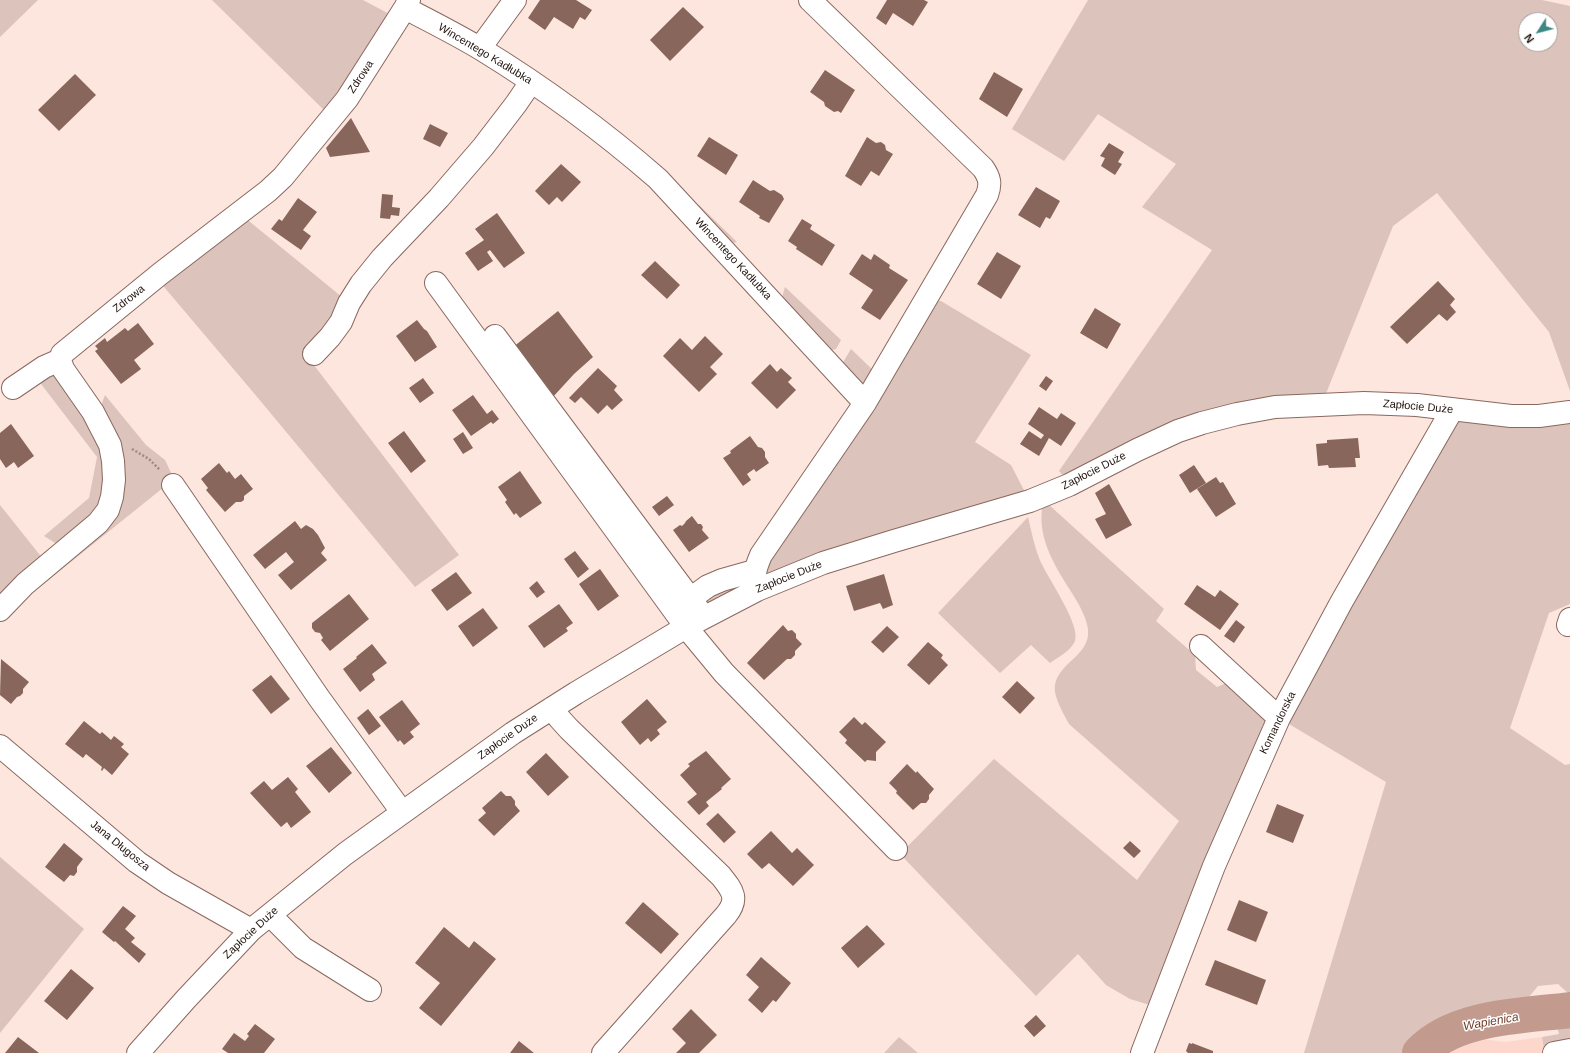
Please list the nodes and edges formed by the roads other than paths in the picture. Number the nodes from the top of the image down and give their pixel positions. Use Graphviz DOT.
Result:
graph roads {
  1 [pos="515,0"];
  2 [pos="810,0"];
  3 [pos="407,4"];
  4 [pos="480,48"];
  5 [pos="531,82"];
  6 [pos="436,282"];
  7 [pos="495,336"];
  8 [pos="314,354"];
  9 [pos="60,360"];
  10 [pos="13,388"];
  11 [pos="865,403"];
  12 [pos="1452,410"];
  13 [pos="1570,412"];
  14 [pos="173,485"];
  15 [pos="756,580"];
  16 [pos="690,598"];
  17 [pos="0,610"];
  18 [pos="695,622"];
  19 [pos="1201,646"];
  20 [pos="552,708"];
  21 [pos="1279,718"];
  22 [pos="0,746"];
  23 [pos="402,812"];
  24 [pos="896,849"];
  25 [pos="270,915"];
  26 [pos="251,930"];
  27 [pos="370,990"];
  28 [pos="1570,1050"];
  29 [pos="138,1053"];
  30 [pos="603,1053"];
  31 [pos="1142,1053"];
  32 [pos="1554,1053"];
  1 -- 4 [label="street"];
  2 -- 11 [label="street"];
  3 -- 4 [label="street, Wincentego Kadłubka"];
  3 -- 9 [label="street, Zdrowa"];
  4 -- 5 [label="street, Wincentego Kadłubka"];
  5 -- 8 [label="street"];
  5 -- 11 [label="street, Wincentego Kadłubka"];
  6 -- 18 [label="street"];
  7 -- 16 [label="street"];
  9 -- 10 [label="street"];
  9 -- 17 [label="street"];
  11 -- 15 [label="street"];
  12 -- 13 [label="street, Zapłocie Duże"];
  12 -- 15 [label="street, Zapłocie Duże"];
  12 -- 21 [label="street, Komandorska"];
  14 -- 23 [label="street"];
  15 -- 16 [label="street"];
  15 -- 18 [label="street, Zapłocie Duże"];
  16 -- 18 [label="street"];
  18 -- 20 [label="street, Zapłocie Duże"];
  18 -- 24 [label="street"];
  19 -- 21 [label="street"];
  20 -- 23 [label="street, Zapłocie Duże"];
  20 -- 30 [label="street"];
  21 -- 31 [label="street, Komandorska"];
  22 -- 26 [label="street, Jana Długosza"];
  23 -- 25 [label="street, Zapłocie Duże"];
  25 -- 26 [label="street, Zapłocie Duże"];
  25 -- 27 [label="street"];
  26 -- 29 [label="street, Zapłocie Duże"];
  28 -- 32 [label="street"];
}
